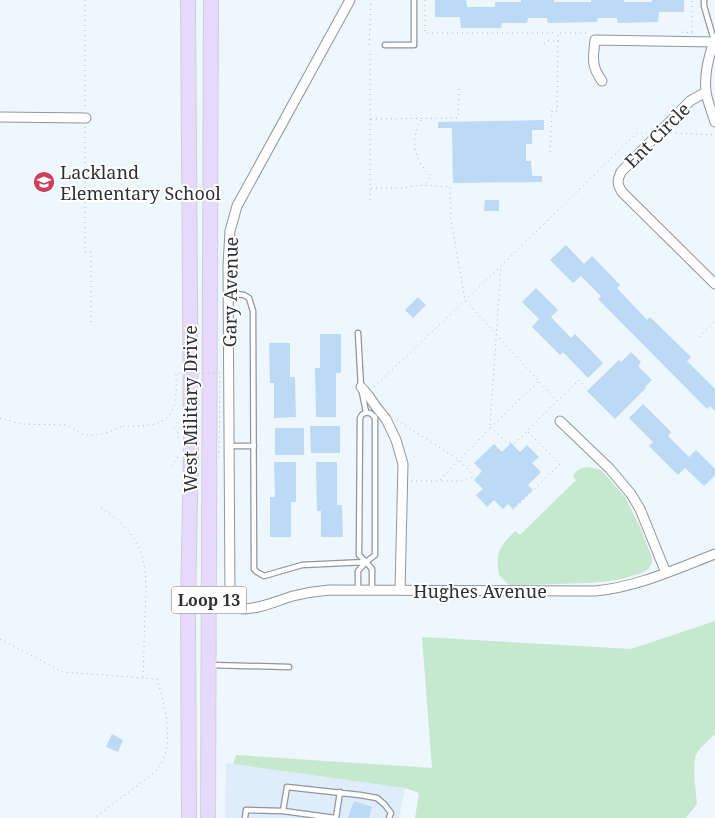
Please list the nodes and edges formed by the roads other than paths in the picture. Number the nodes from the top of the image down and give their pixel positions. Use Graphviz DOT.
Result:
graph roads {
  1 [pos="188,0"];
  2 [pos="211,0"];
  3 [pos="350,0"];
  4 [pos="414,0"];
  5 [pos="704,0"];
  6 [pos="714,41"];
  7 [pos="385,45"];
  8 [pos="602,81"];
  9 [pos="706,92"];
  10 [pos="0,117"];
  11 [pos="85,118"];
  12 [pos="715,122"];
  13 [pos="715,284"];
  14 [pos="229,293"];
  15 [pos="358,333"];
  16 [pos="361,387"];
  17 [pos="366,412"];
  18 [pos="382,414"];
  19 [pos="560,421"];
  20 [pos="375,422"];
  21 [pos="229,446"];
  22 [pos="254,446"];
  23 [pos="715,554"];
  24 [pos="366,562"];
  25 [pos="666,573"];
  26 [pos="358,590"];
  27 [pos="372,590"];
  28 [pos="400,590"];
  29 [pos="242,609"];
  30 [pos="209,665"];
  31 [pos="289,667"];
  32 [pos="340,792"];
  33 [pos="283,811"];
  34 [pos="189,818"];
  35 [pos="208,818"];
  36 [pos="245,818"];
  37 [pos="335,818"];
  38 [pos="389,818"];
  1 -- 34 [label="main road, West Military Drive / Loop 13"];
  2 -- 30 [label="main road, West Military Drive / Loop 13"];
  3 -- 14 [label="street, Gary Avenue"];
  4 -- 7 [label="lane"];
  5 -- 6 [label="lane"];
  6 -- 8 [label="street"];
  6 -- 9 [label="street, Ent Circle"];
  9 -- 12 [label="street, Ent Circle"];
  9 -- 13 [label="street, Ent Circle"];
  10 -- 11 [label="street"];
  14 -- 21 [label="street, Gary Avenue"];
  14 -- 22 [label="lane"];
  15 -- 16 [label="lane"];
  16 -- 17 [label="lane"];
  16 -- 18 [label="street"];
  17 -- 20 [label="lane"];
  17 -- 24 [label="lane"];
  18 -- 20 [label="lane"];
  18 -- 28 [label="street"];
  19 -- 25 [label="street"];
  20 -- 24 [label="lane"];
  21 -- 22 [label="lane"];
  21 -- 29 [label="street, Gary Avenue"];
  22 -- 24 [label="lane"];
  23 -- 25 [label="street, Hughes Avenue"];
  24 -- 26 [label="lane"];
  24 -- 27 [label="lane"];
  25 -- 28 [label="street, Hughes Avenue"];
  26 -- 27 [label="street, Hughes Avenue"];
  26 -- 29 [label="street, Hughes Avenue"];
  27 -- 28 [label="street, Hughes Avenue"];
  30 -- 31 [label="lane"];
  30 -- 35 [label="main road, West Military Drive / Loop 13"];
  32 -- 33 [label="lane"];
  32 -- 37 [label="lane"];
  32 -- 38 [label="lane"];
  33 -- 36 [label="lane"];
  33 -- 37 [label="lane"];
}
